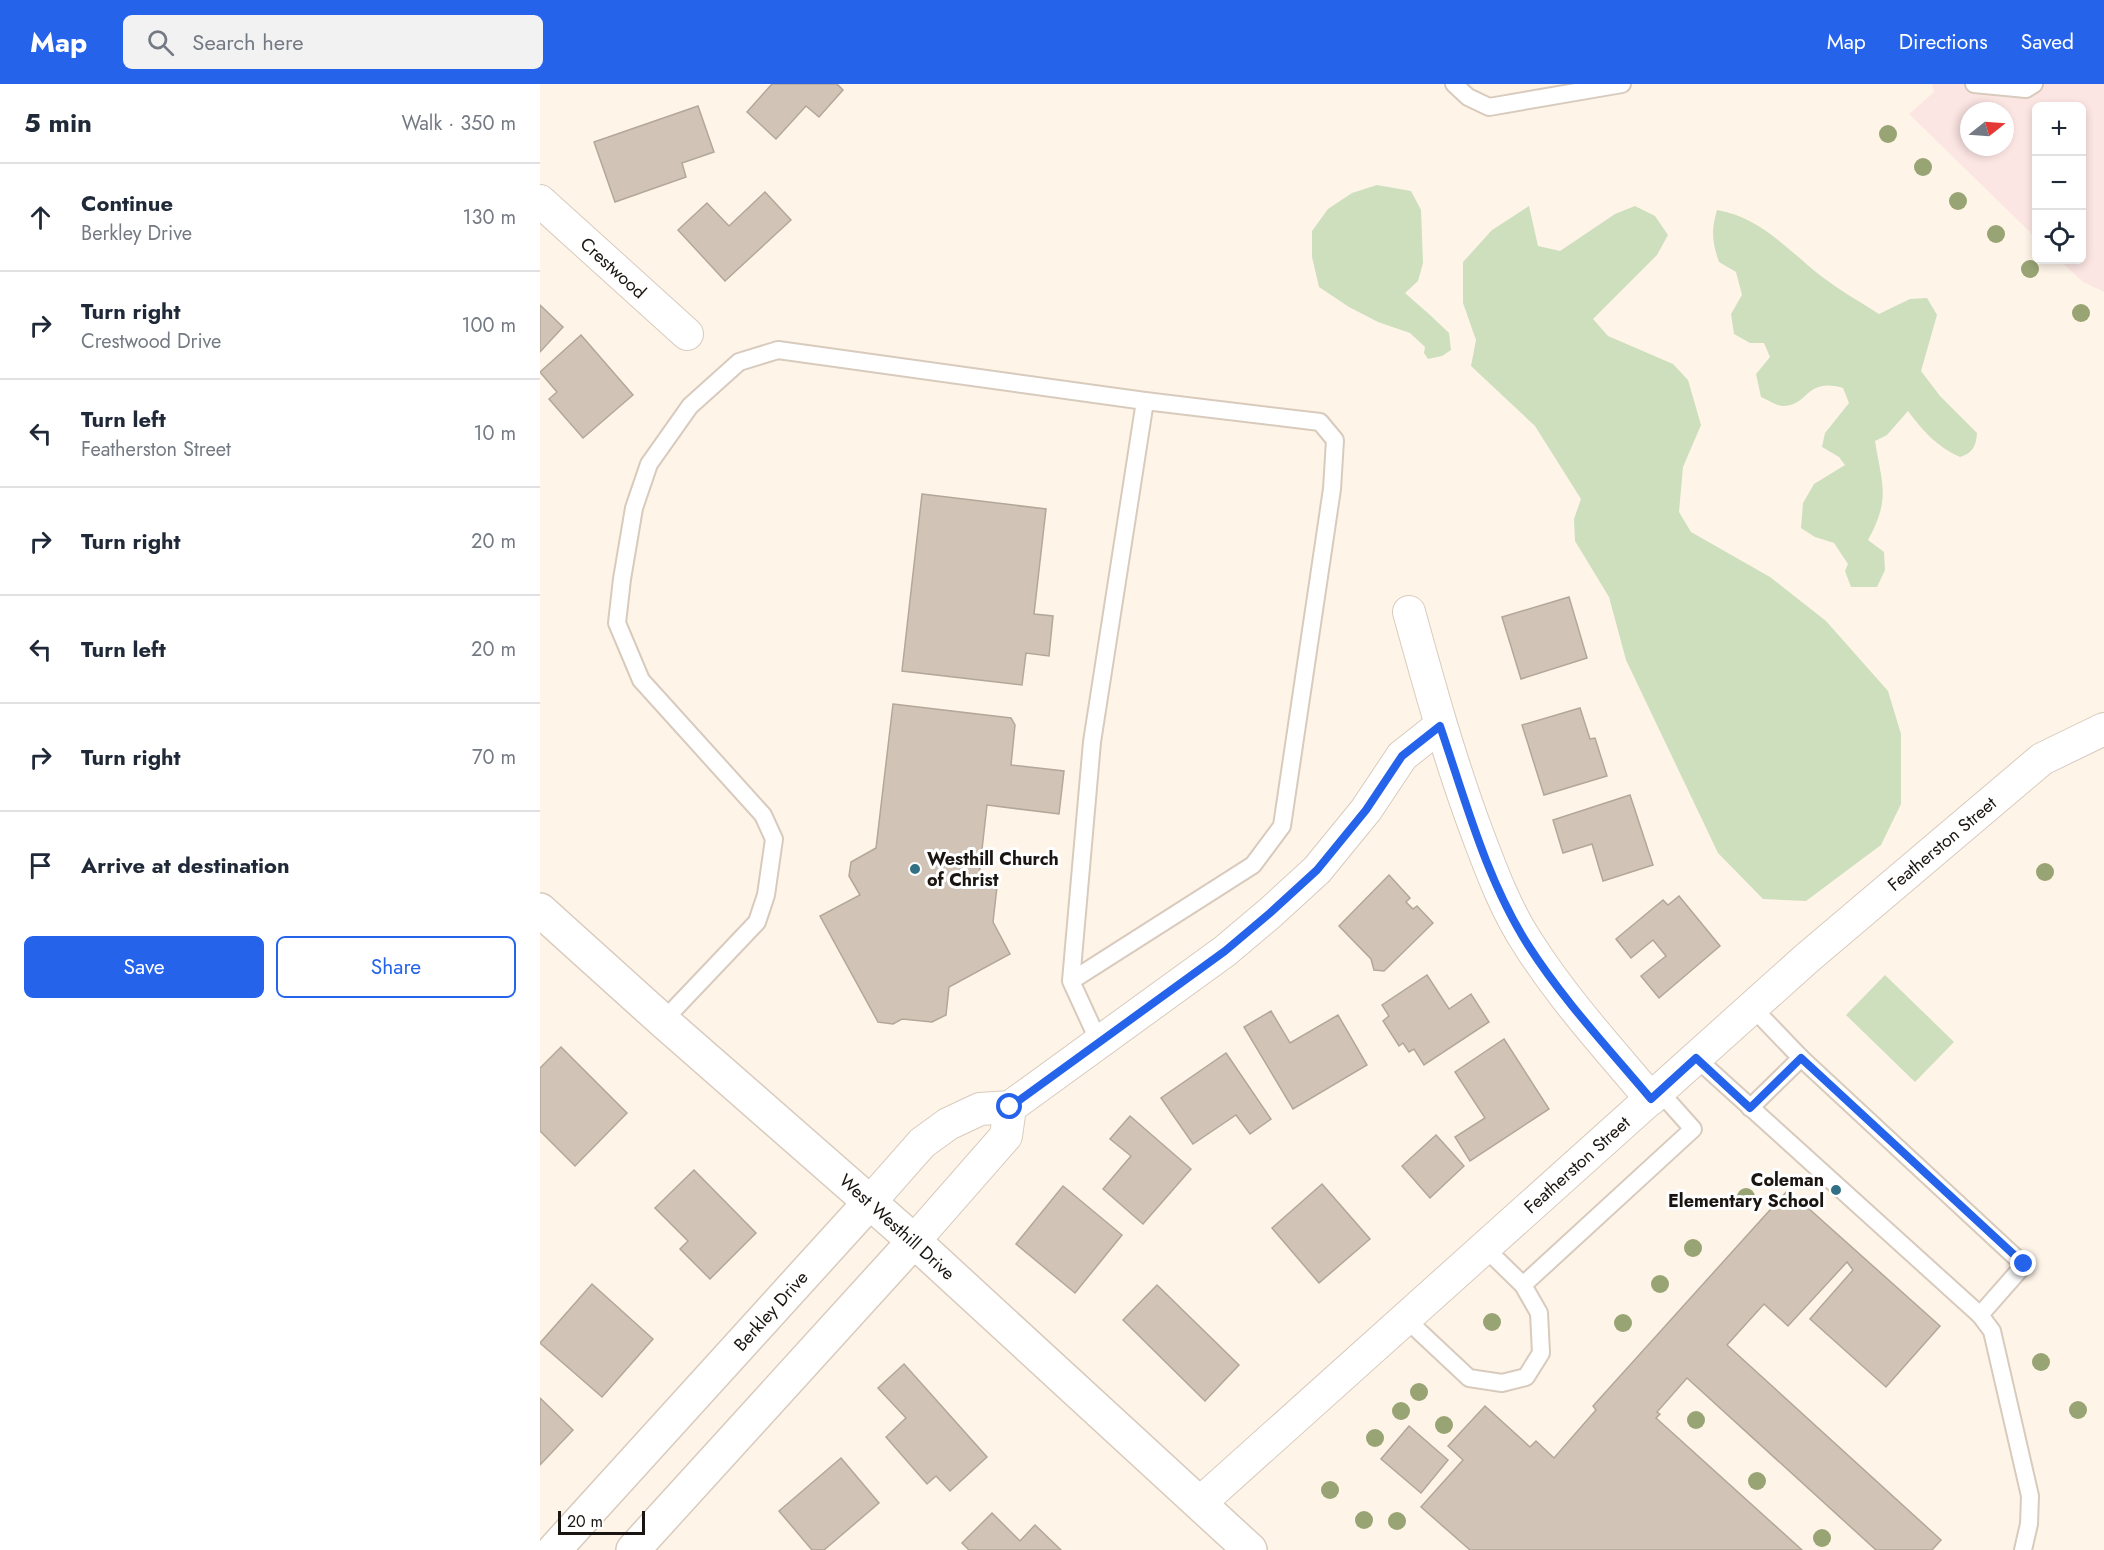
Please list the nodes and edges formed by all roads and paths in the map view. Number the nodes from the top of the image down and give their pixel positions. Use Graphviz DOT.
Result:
graph roads {
  1 [pos="1454,84"];
  2 [pos="1622,84"];
  3 [pos="1974,84"];
  4 [pos="2034,84"];
  5 [pos="540,201"];
  6 [pos="687,334"];
  7 [pos="1145,401"];
  8 [pos="1409,612"];
  9 [pos="1440,726"];
  10 [pos="2104,729"];
  11 [pos="540,910"];
  12 [pos="1071,981"];
  13 [pos="1753,1008"];
  14 [pos="663,1022"];
  15 [pos="1099,1042"];
  16 [pos="1696,1058"];
  17 [pos="1801,1058"];
  18 [pos="1655,1095"];
  19 [pos="1010,1107"];
  20 [pos="1750,1108"];
  21 [pos="870,1202"];
  22 [pos="914,1241"];
  23 [pos="1485,1248"];
  24 [pos="1523,1285"];
  25 [pos="1980,1315"];
  26 [pos="1406,1319"];
  27 [pos="1200,1503"];
  28 [pos="554,1550"];
  29 [pos="633,1550"];
  30 [pos="1250,1550"];
  31 [pos="2024,1550"];
  1 -- 2 [label="lane"];
  3 -- 4 [label="lane"];
  5 -- 6 [label="street, Crestwood"];
  7 -- 12 [label="lane"];
  7 -- 12 [label="lane"];
  7 -- 14 [label="lane"];
  8 -- 9 [label="street"];
  9 -- 15 [label="street"];
  9 -- 18 [label="street"];
  10 -- 13 [label="street, Featherston Street"];
  11 -- 14 [label="street, West Westhill Drive"];
  12 -- 15 [label="lane"];
  13 -- 16 [label="street, Featherston Street"];
  13 -- 17 [label="lane"];
  14 -- 21 [label="street, West Westhill Drive"];
  15 -- 19 [label="street"];
  16 -- 18 [label="street, Featherston Street"];
  16 -- 20 [label="lane"];
  17 -- 20 [label="lane"];
  17 -- 25 [label="lane"];
  18 -- 23 [label="street, Featherston Street"];
  18 -- 24 [label="lane"];
  19 -- 21 [label="street, Berkley Drive"];
  19 -- 22 [label="street"];
  20 -- 25 [label="lane"];
  21 -- 22 [label="street, West Westhill Drive"];
  21 -- 28 [label="street, Berkley Drive"];
  22 -- 27 [label="street, West Westhill Drive"];
  22 -- 29 [label="street"];
  23 -- 24 [label="lane"];
  23 -- 26 [label="street, Featherston Street"];
  24 -- 26 [label="lane"];
  25 -- 31 [label="lane"];
  26 -- 27 [label="street, Featherston Street"];
  27 -- 30 [label="street, West Westhill Drive"];
}
